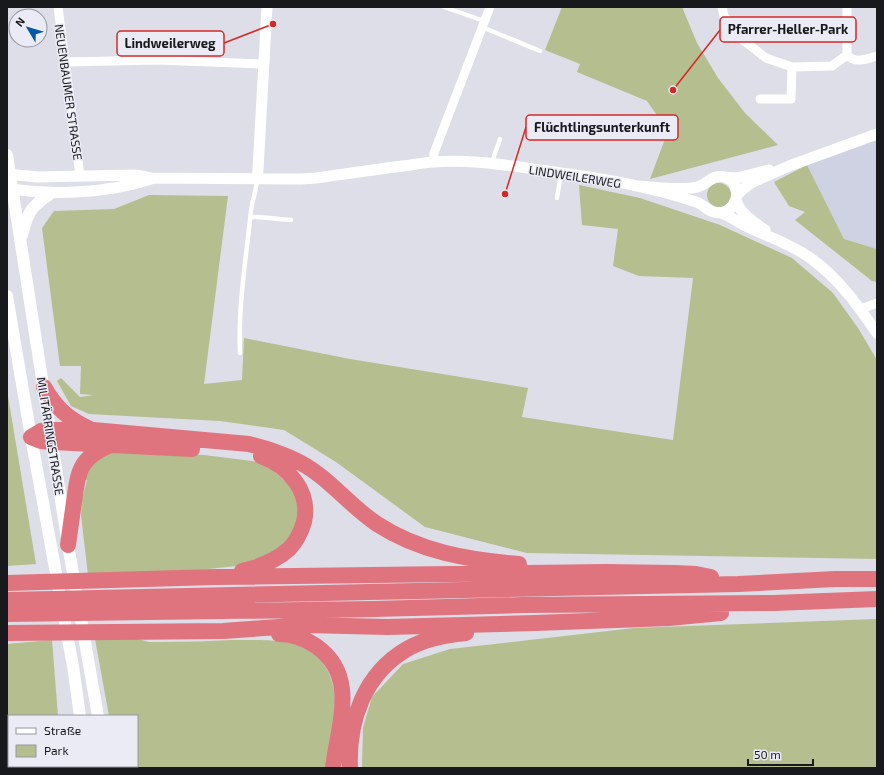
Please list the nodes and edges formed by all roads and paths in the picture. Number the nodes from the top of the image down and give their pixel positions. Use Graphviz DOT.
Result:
graph roads {
  1 [pos="58,7"];
  2 [pos="267,7"];
  3 [pos="444,7"];
  4 [pos="490,7"];
  5 [pos="722,7"];
  6 [pos="847,7"];
  7 [pos="483,24"];
  8 [pos="540,51"];
  9 [pos="847,55"];
  10 [pos="877,56"];
  11 [pos="65,62"];
  12 [pos="264,64"];
  13 [pos="792,67"];
  14 [pos="760,99"];
  15 [pos="877,134"];
  16 [pos="500,139"];
  17 [pos="7,155"];
  18 [pos="433,162"];
  19 [pos="492,164"];
  20 [pos="789,166"];
  21 [pos="561,173"];
  22 [pos="8,174"];
  23 [pos="80,176"];
  24 [pos="724,177"];
  25 [pos="151,178"];
  26 [pos="257,178"];
  27 [pos="705,182"];
  28 [pos="639,186"];
  29 [pos="10,189"];
  30 [pos="51,193"];
  31 [pos="557,198"];
  32 [pos="737,198"];
  33 [pos="706,208"];
  34 [pos="721,213"];
  35 [pos="250,217"];
  36 [pos="291,220"];
  37 [pos="20,240"];
  38 [pos="780,241"];
  39 [pos="7,296"];
  40 [pos="877,304"];
  41 [pos="861,309"];
  42 [pos="877,333"];
  43 [pos="240,352"];
  44 [pos="44,387"];
  45 [pos="93,430"];
  46 [pos="51,436"];
  47 [pos="31,437"];
  48 [pos="110,445"];
  49 [pos="68,545"];
  50 [pos="605,572"];
  51 [pos="215,577"];
  52 [pos="877,579"];
  53 [pos="7,583"];
  54 [pos="738,584"];
  55 [pos="877,599"];
  56 [pos="7,600"];
  57 [pos="774,603"];
  58 [pos="49,606"];
  59 [pos="96,606"];
  60 [pos="326,610"];
  61 [pos="7,614"];
  62 [pos="534,623"];
  63 [pos="223,631"];
  64 [pos="7,633"];
  65 [pos="80,715"];
  66 [pos="98,715"];
  67 [pos="333,768"];
  68 [pos="350,768"];
  1 -- 11 [label="street, NEUENBAUMER STRASSE"];
  2 -- 12 [label="street"];
  3 -- 7 [label="lane"];
  4 -- 7 [label="street"];
  5 -- 13 [label="street"];
  6 -- 9 [label="street"];
  7 -- 8 [label="lane"];
  7 -- 18 [label="street"];
  9 -- 10 [label="street"];
  9 -- 13 [label="street"];
  11 -- 12 [label="street"];
  11 -- 23 [label="street, NEUENBAUMER STRASSE"];
  12 -- 26 [label="street"];
  13 -- 14 [label="street"];
  15 -- 20 [label="street"];
  16 -- 19 [label="lane"];
  17 -- 22 [label="main road, MILITÄRRINGSTRASSE"];
  18 -- 19 [label="street, LINDWEILERWEG"];
  18 -- 26 [label="street, LINDWEILERWEG"];
  19 -- 21 [label="street, LINDWEILERWEG"];
  20 -- 24 [label="street, LINDWEILERWEG"];
  20 -- 32 [label="street"];
  21 -- 28 [label="street, LINDWEILERWEG"];
  21 -- 31 [label="lane"];
  22 -- 23 [label="street, LINDWEILERWEG"];
  22 -- 29 [label="main road, MILITÄRRINGSTRASSE"];
  23 -- 25 [label="street, LINDWEILERWEG"];
  24 -- 27 [label="street, LINDWEILERWEG"];
  24 -- 32 [label="street"];
  25 -- 26 [label="street, LINDWEILERWEG"];
  25 -- 30 [label="street, LINDWEILERWEG"];
  26 -- 35 [label="lane"];
  27 -- 28 [label="street, LINDWEILERWEG"];
  27 -- 33 [label="street"];
  28 -- 33 [label="street, LINDWEILERWEG"];
  29 -- 30 [label="street, LINDWEILERWEG"];
  29 -- 37 [label="main road, MILITÄRRINGSTRASSE"];
  30 -- 37 [label="main road"];
  32 -- 34 [label="street"];
  32 -- 38 [label="street"];
  33 -- 34 [label="street, LINDWEILERWEG"];
  34 -- 38 [label="street, LINDWEILERWEG"];
  35 -- 36 [label="lane"];
  35 -- 43 [label="lane"];
  37 -- 44 [label="main road, MILITÄRRINGSTRASSE"];
  38 -- 41 [label="street"];
  39 -- 47 [label="main road, MILITÄRRINGSTRASSE"];
  40 -- 41 [label="street"];
  41 -- 42 [label="street"];
  44 -- 45 [label="highway"];
  44 -- 46 [label="main road, MILITÄRRINGSTRASSE"];
  45 -- 46 [label="highway"];
  45 -- 50 [label="highway"];
  46 -- 47 [label="highway"];
  46 -- 48 [label="highway"];
  46 -- 49 [label="main road, MILITÄRRINGSTRASSE"];
  47 -- 65 [label="main road, MILITÄRRINGSTRASSE"];
  48 -- 49 [label="highway"];
  48 -- 51 [label="highway"];
  49 -- 66 [label="main road, MILITÄRRINGSTRASSE"];
  50 -- 51 [label="highway"];
  50 -- 54 [label="highway"];
  51 -- 53 [label="highway"];
  52 -- 54 [label="highway"];
  54 -- 59 [label="highway"];
  55 -- 57 [label="highway"];
  56 -- 58 [label="highway"];
  57 -- 60 [label="highway"];
  57 -- 62 [label="highway"];
  58 -- 59 [label="highway"];
  58 -- 61 [label="highway"];
  59 -- 60 [label="highway"];
  60 -- 63 [label="highway"];
  62 -- 63 [label="highway"];
  62 -- 68 [label="highway"];
  63 -- 64 [label="highway"];
  63 -- 67 [label="highway"];
}
